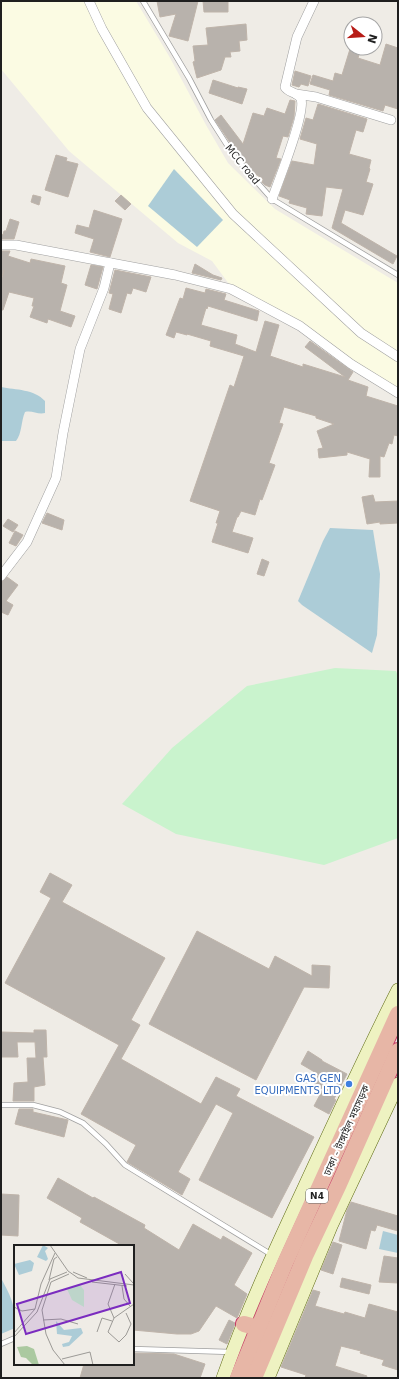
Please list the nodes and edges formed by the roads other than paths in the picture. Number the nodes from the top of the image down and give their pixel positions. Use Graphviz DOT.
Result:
graph roads {
  1 [pos="89,1"];
  2 [pos="143,1"];
  3 [pos="314,1"];
  4 [pos="296,94"];
  5 [pos="390,120"];
  6 [pos="272,199"];
  7 [pos="1,245"];
  8 [pos="110,263"];
  9 [pos="398,275"];
  10 [pos="398,357"];
  11 [pos="398,393"];
  12 [pos="1,576"];
  13 [pos="398,990"];
  14 [pos="398,1014"];
  15 [pos="398,1051"];
  16 [pos="398,1084"];
  17 [pos="1,1105"];
  18 [pos="279,1259"];
  19 [pos="251,1326"];
  20 [pos="14,1338"];
  21 [pos="1,1344"];
  22 [pos="134,1349"];
  23 [pos="232,1352"];
  24 [pos="223,1378"];
  25 [pos="238,1378"];
  26 [pos="254,1378"];
  27 [pos="268,1378"];
  1 -- 10 [label="street"];
  2 -- 6 [label="lane, MCC road"];
  3 -- 4 [label="street"];
  4 -- 5 [label="street"];
  4 -- 6 [label="street"];
  6 -- 9 [label="lane, MCC road"];
  7 -- 8 [label="street"];
  8 -- 11 [label="street"];
  8 -- 12 [label="street"];
  13 -- 18 [label="main road"];
  14 -- 18 [label="highway, ঢাকা - টাঙ্গাইল মহাসড়ক / N4"];
  15 -- 26 [label="highway, ঢাকা - টাঙ্গাইল মহাসড়ক / N4"];
  16 -- 27 [label="main road"];
  17 -- 18 [label="lane"];
  18 -- 19 [label="highway, ঢাকা - টাঙ্গাইল মহাসড়ক / N4"];
  19 -- 23 [label="main road"];
  19 -- 25 [label="highway, ঢাকা - টাঙ্গাইল মহাসড়ক / N4"];
  20 -- 21 [label="lane"];
  22 -- 23 [label="lane"];
  23 -- 24 [label="main road"];
}
